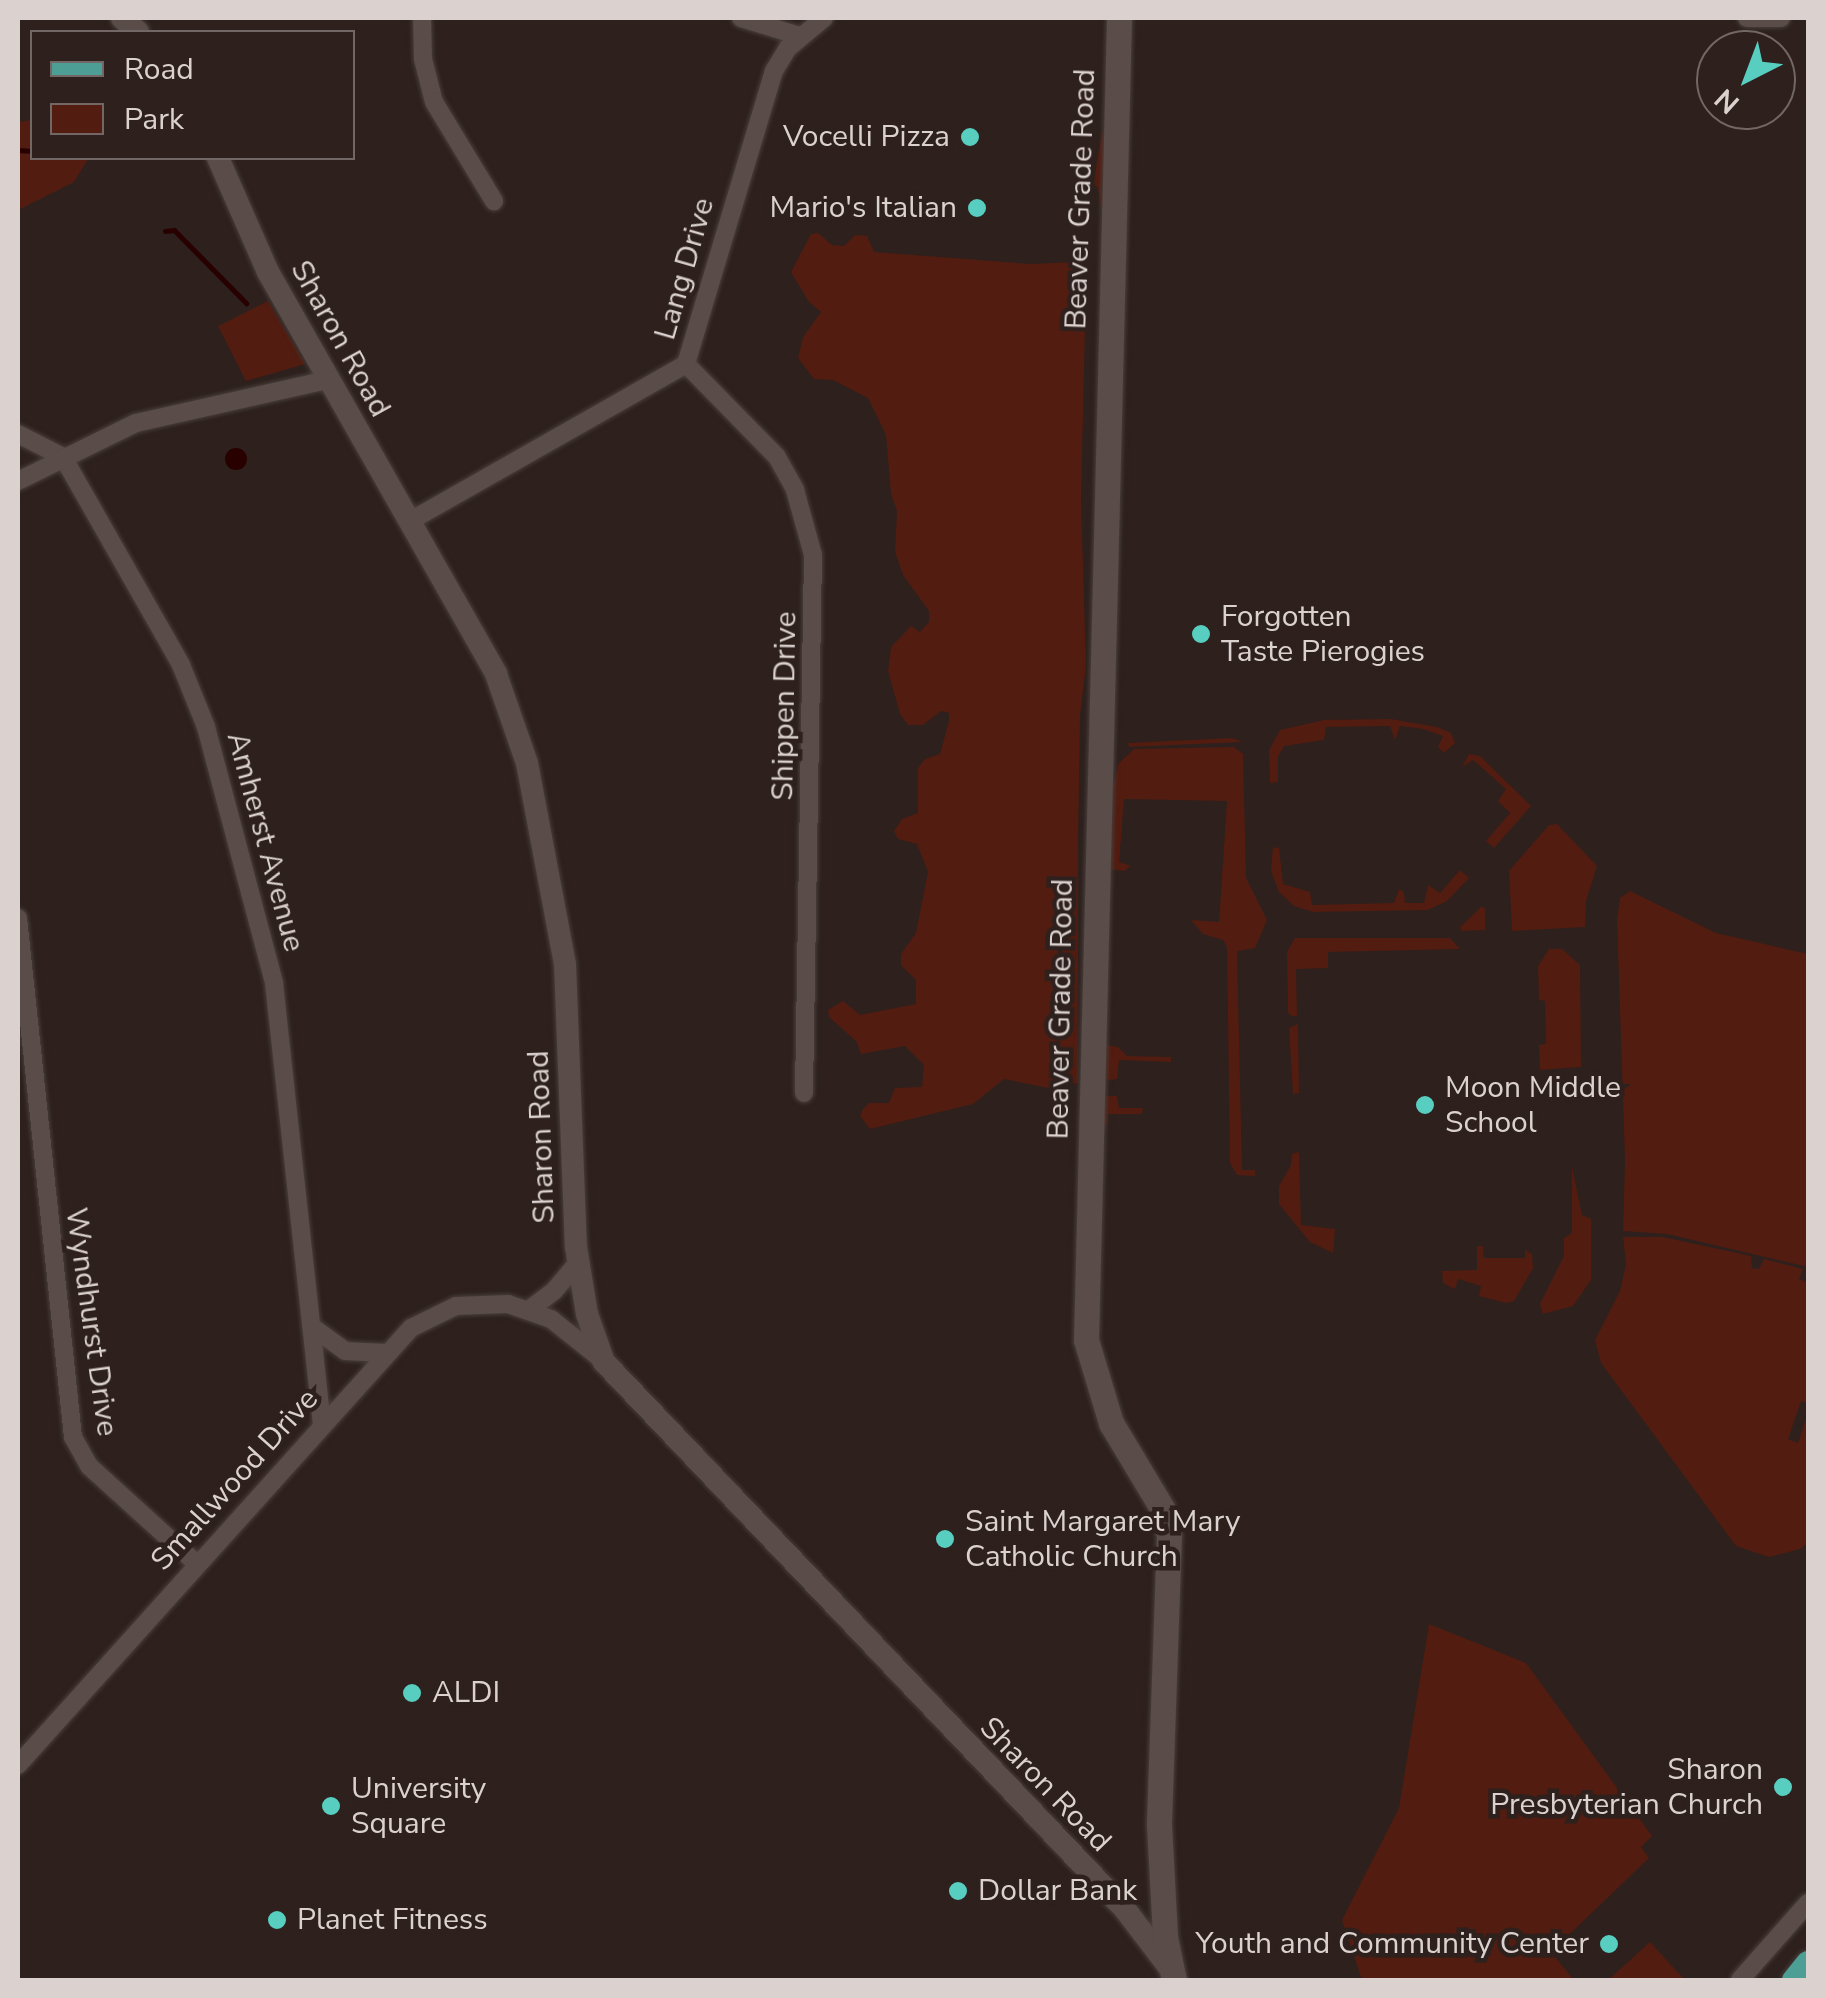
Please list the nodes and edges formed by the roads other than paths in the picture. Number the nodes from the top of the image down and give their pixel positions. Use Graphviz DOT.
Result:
graph roads {
  1 [pos="422,18"];
  2 [pos="740,18"];
  3 [pos="824,18"];
  4 [pos="1119,18"];
  5 [pos="1747,18"];
  6 [pos="1782,18"];
  7 [pos="800,36"];
  8 [pos="219,160"];
  9 [pos="494,201"];
  10 [pos="686,364"];
  11 [pos="326,380"];
  12 [pos="18,434"];
  13 [pos="63,456"];
  14 [pos="18,482"];
  15 [pos="410,521"];
  16 [pos="18,918"];
  17 [pos="804,1093"];
  18 [pos="578,1262"];
  19 [pos="530,1309"];
  20 [pos="312,1326"];
  21 [pos="386,1353"];
  22 [pos="604,1362"];
  23 [pos="322,1424"];
  24 [pos="197,1564"];
  25 [pos="21,1753"];
  26 [pos="1808,1903"];
  27 [pos="1808,1964"];
  28 [pos="1172,1974"];
  29 [pos="1740,1980"];
  30 [pos="1794,1980"];
  1 -- 9 [label="street"];
  2 -- 7 [label="street"];
  3 -- 7 [label="street, Lang Drive"];
  4 -- 28 [label="main road, Beaver Grade Road"];
  5 -- 6 [label="street"];
  7 -- 10 [label="street, Lang Drive"];
  8 -- 11 [label="street, Sharon Road"];
  10 -- 15 [label="street, Lang Drive"];
  10 -- 17 [label="street, Shippen Drive"];
  11 -- 13 [label="street"];
  11 -- 15 [label="street, Sharon Road"];
  12 -- 13 [label="street"];
  13 -- 14 [label="street"];
  13 -- 20 [label="street, Amherst Avenue"];
  15 -- 18 [label="street, Sharon Road"];
  16 -- 24 [label="street, Wyndhurst Drive"];
  18 -- 19 [label="street"];
  18 -- 22 [label="street, Sharon Road"];
  19 -- 21 [label="street, Smallwood Drive"];
  19 -- 22 [label="street, Smallwood Drive"];
  20 -- 21 [label="street"];
  20 -- 23 [label="street, Amherst Avenue"];
  21 -- 23 [label="street, Smallwood Drive"];
  22 -- 28 [label="street, Sharon Road"];
  23 -- 24 [label="street, Smallwood Drive"];
  24 -- 25 [label="street, Smallwood Drive"];
  26 -- 29 [label="street"];
  27 -- 30 [label="main road"];
}
